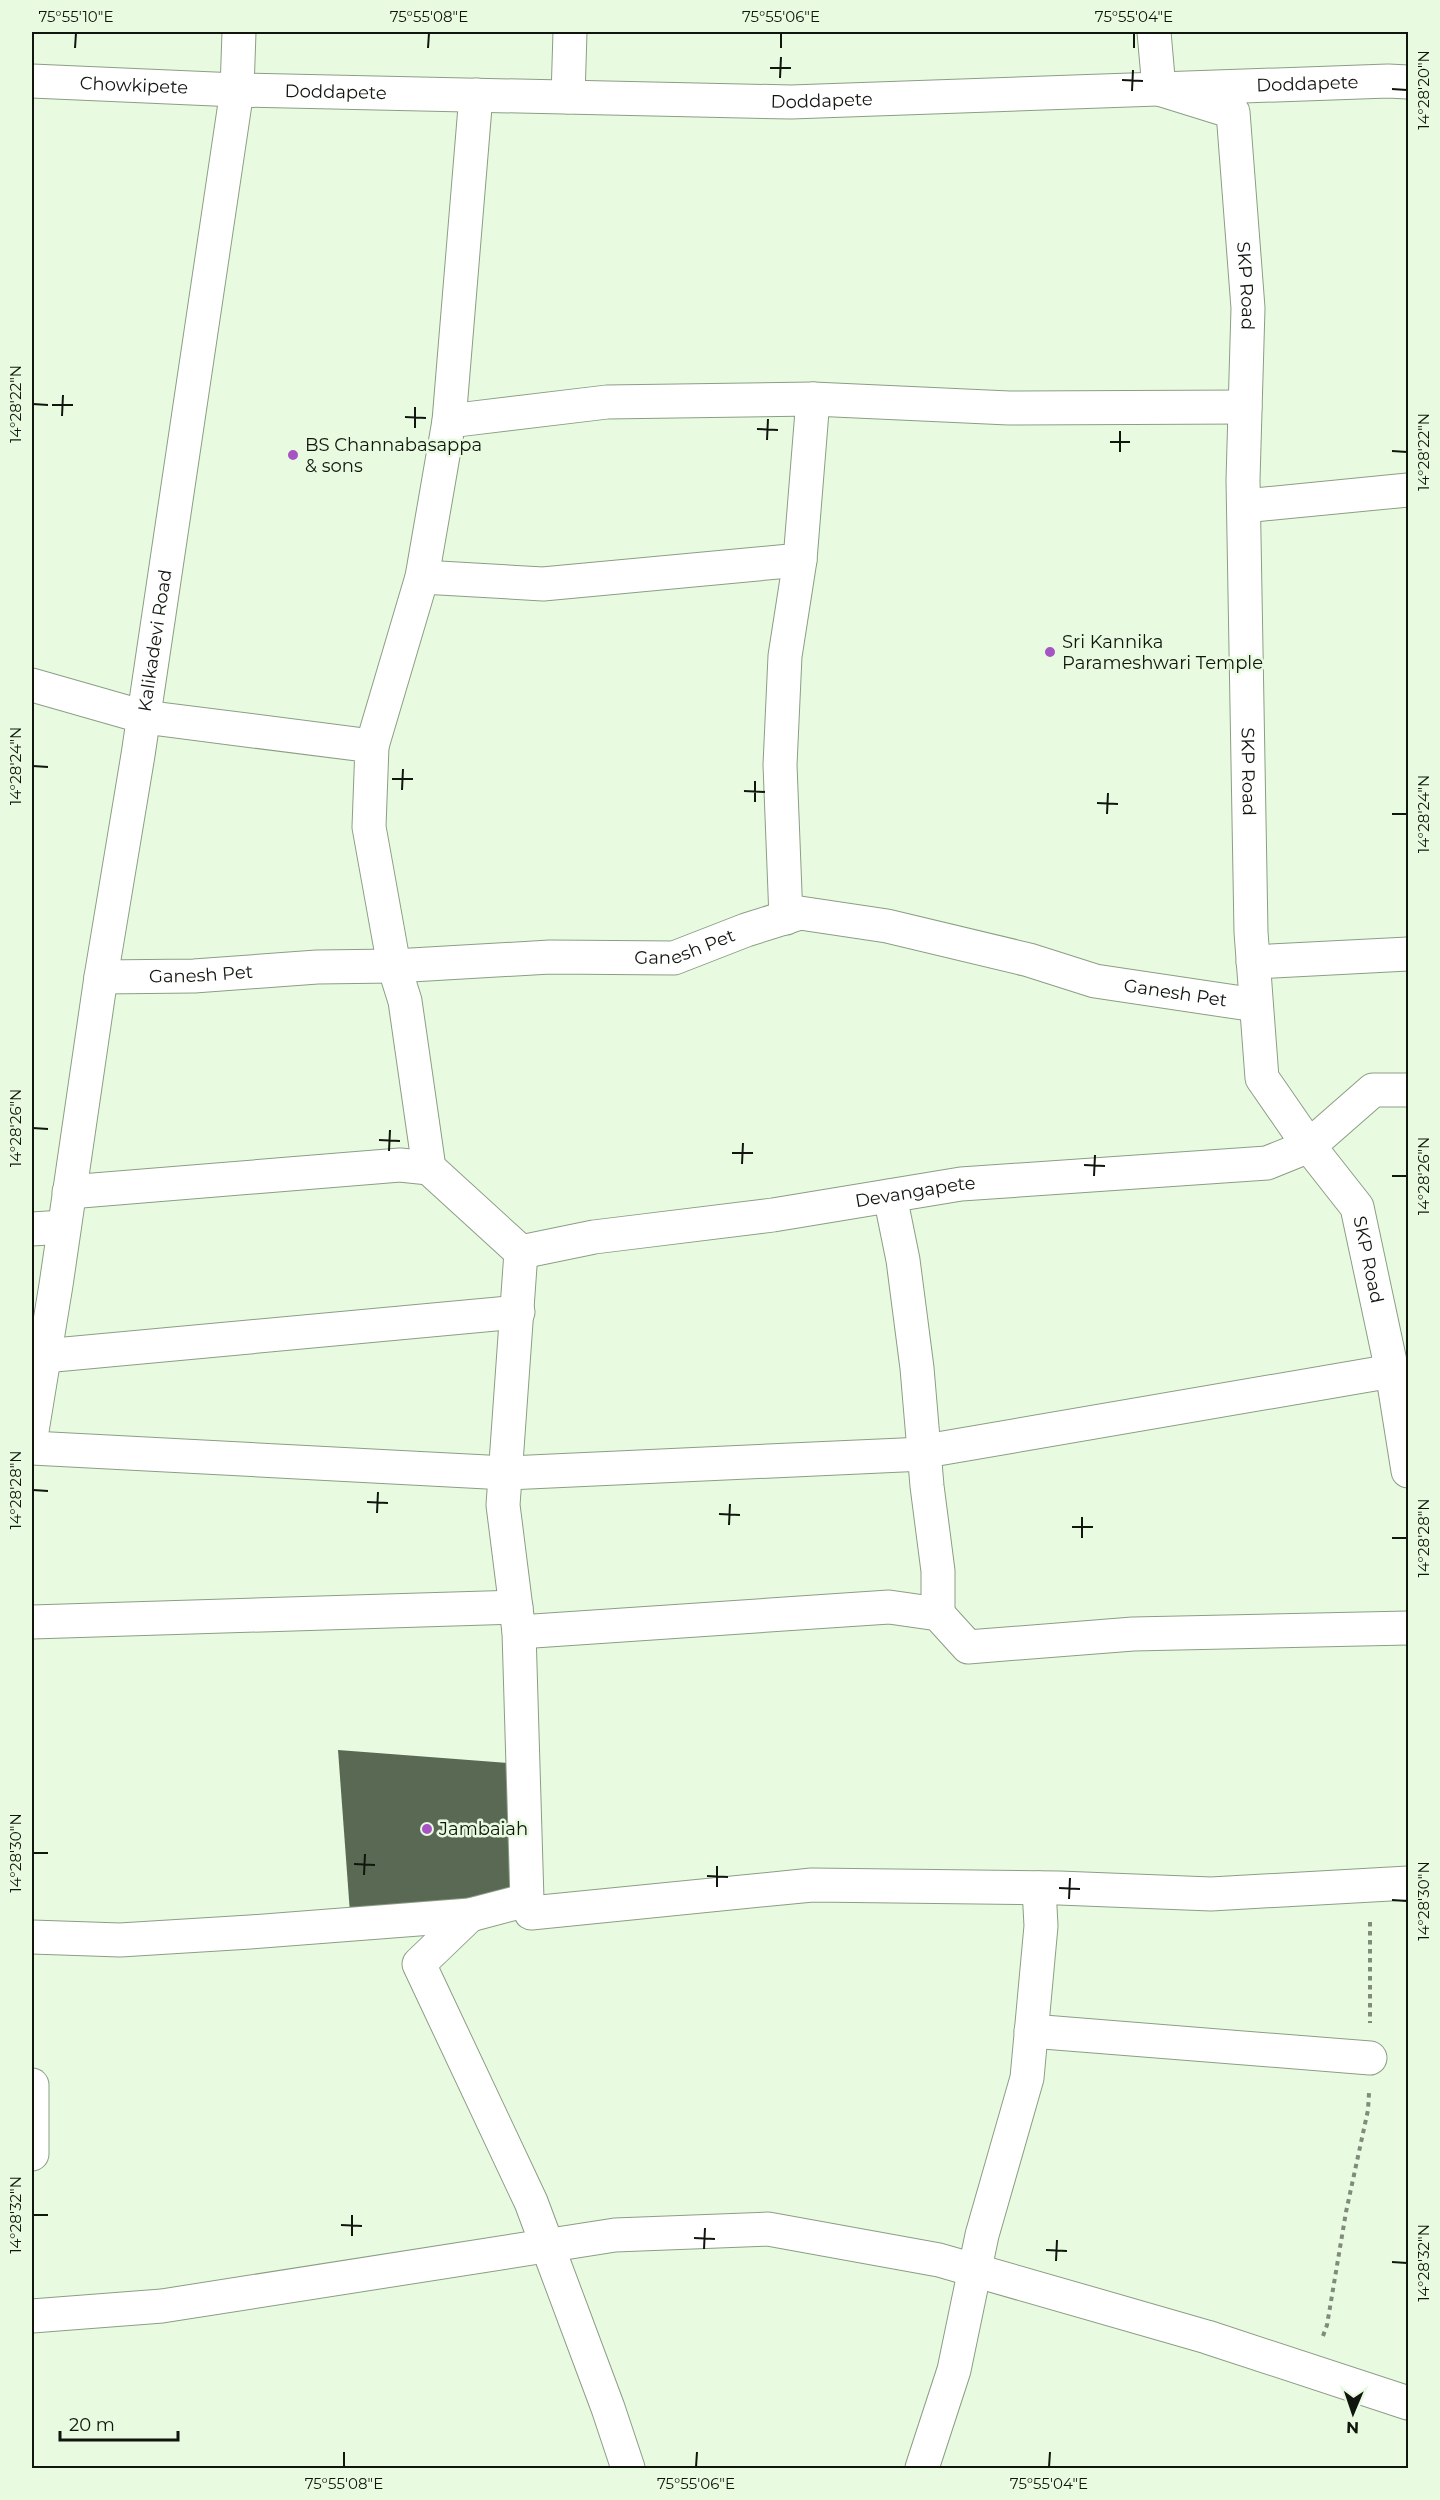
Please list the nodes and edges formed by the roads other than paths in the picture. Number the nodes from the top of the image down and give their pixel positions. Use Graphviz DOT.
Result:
graph roads {
  1 [pos="239,32"];
  2 [pos="570,32"];
  3 [pos="1154,32"];
  4 [pos="32,81"];
  5 [pos="1408,82"];
  6 [pos="1159,89"];
  7 [pos="237,90"];
  8 [pos="476,95"];
  9 [pos="568,97"];
  10 [pos="813,399"];
  11 [pos="1245,407"];
  12 [pos="449,421"];
  13 [pos="1408,490"];
  14 [pos="1244,506"];
  15 [pos="800,560"];
  16 [pos="422,577"];
  17 [pos="32,685"];
  18 [pos="144,717"];
  19 [pos="372,746"];
  20 [pos="786,918"];
  21 [pos="1408,954"];
  22 [pos="1254,962"];
  23 [pos="394,966"];
  24 [pos="101,977"];
  25 [pos="1256,1005"];
  26 [pos="1408,1090"];
  27 [pos="1309,1146"];
  28 [pos="429,1168"];
  29 [pos="69,1192"];
  30 [pos="890,1196"];
  31 [pos="64,1227"];
  32 [pos="32,1229"];
  33 [pos="520,1252"];
  34 [pos="518,1312"];
  35 [pos="44,1356"];
  36 [pos="1392,1371"];
  37 [pos="1403,1402"];
  38 [pos="32,1431"];
  39 [pos="32,1448"];
  40 [pos="924,1454"];
  41 [pos="1408,1472"];
  42 [pos="506,1473"];
  43 [pos="938,1614"];
  44 [pos="518,1620"];
  45 [pos="32,1622"];
  46 [pos="1408,1628"];
  47 [pos="1408,1883"];
  48 [pos="1040,1888"];
  49 [pos="527,1900"];
  50 [pos="470,1915"];
  51 [pos="32,1937"];
  52 [pos="1031,2031"];
  53 [pos="1370,2058"];
  54 [pos="32,2085"];
  55 [pos="32,2154"];
  56 [pos="548,2246"];
  57 [pos="975,2271"];
  58 [pos="32,2316"];
  59 [pos="1408,2403"];
  60 [pos="628,2469"];
  61 [pos="922,2469"];
  1 -- 7 [label="street, Kalikadevi Road"];
  2 -- 9 [label="street"];
  3 -- 6 [label="street"];
  4 -- 7 [label="street, Chowkipete"];
  5 -- 6 [label="street, Doddapete"];
  6 -- 9 [label="street, Doddapete"];
  6 -- 11 [label="street, SKP Road"];
  7 -- 8 [label="street, Doddapete"];
  7 -- 18 [label="street, Kalikadevi Road"];
  8 -- 9 [label="street, Doddapete"];
  8 -- 12 [label="street"];
  10 -- 11 [label="street"];
  10 -- 12 [label="street"];
  10 -- 15 [label="street"];
  11 -- 14 [label="street, SKP Road"];
  12 -- 16 [label="street"];
  13 -- 14 [label="street"];
  14 -- 22 [label="street, SKP Road"];
  15 -- 16 [label="street"];
  15 -- 20 [label="street"];
  16 -- 19 [label="street"];
  17 -- 18 [label="street"];
  18 -- 19 [label="street"];
  18 -- 24 [label="street, Kalikadevi Road"];
  19 -- 23 [label="street"];
  20 -- 23 [label="street, Ganesh Pet"];
  20 -- 25 [label="street, Ganesh Pet"];
  21 -- 22 [label="street"];
  22 -- 25 [label="street, SKP Road"];
  23 -- 24 [label="street, Ganesh Pet"];
  23 -- 28 [label="street"];
  24 -- 29 [label="street, Kalikadevi Road"];
  25 -- 27 [label="street, SKP Road"];
  26 -- 27 [label="street, Devangapete"];
  27 -- 30 [label="street, Devangapete"];
  27 -- 36 [label="street, SKP Road"];
  28 -- 29 [label="street"];
  28 -- 33 [label="street"];
  29 -- 31 [label="street, Kalikadevi Road"];
  30 -- 33 [label="street, Devangapete"];
  30 -- 40 [label="street"];
  31 -- 32 [label="street"];
  31 -- 35 [label="street, Kalikadevi Road"];
  33 -- 34 [label="street"];
  34 -- 35 [label="street"];
  34 -- 42 [label="street"];
  35 -- 38 [label="street, Kalikadevi Road"];
  36 -- 37 [label="street, SKP Road"];
  36 -- 40 [label="street"];
  37 -- 41 [label="street, SKP Road"];
  39 -- 42 [label="street"];
  40 -- 42 [label="street"];
  40 -- 43 [label="street"];
  42 -- 44 [label="street"];
  43 -- 44 [label="street"];
  43 -- 46 [label="street"];
  44 -- 45 [label="street"];
  44 -- 49 [label="street"];
  47 -- 48 [label="street"];
  48 -- 49 [label="street"];
  48 -- 52 [label="street"];
  49 -- 50 [label="street"];
  50 -- 51 [label="street"];
  50 -- 56 [label="street"];
  52 -- 53 [label="street"];
  52 -- 57 [label="street"];
  54 -- 55 [label="street"];
  56 -- 57 [label="street"];
  56 -- 58 [label="street"];
  56 -- 60 [label="street"];
  57 -- 59 [label="street"];
  57 -- 61 [label="street"];
}
